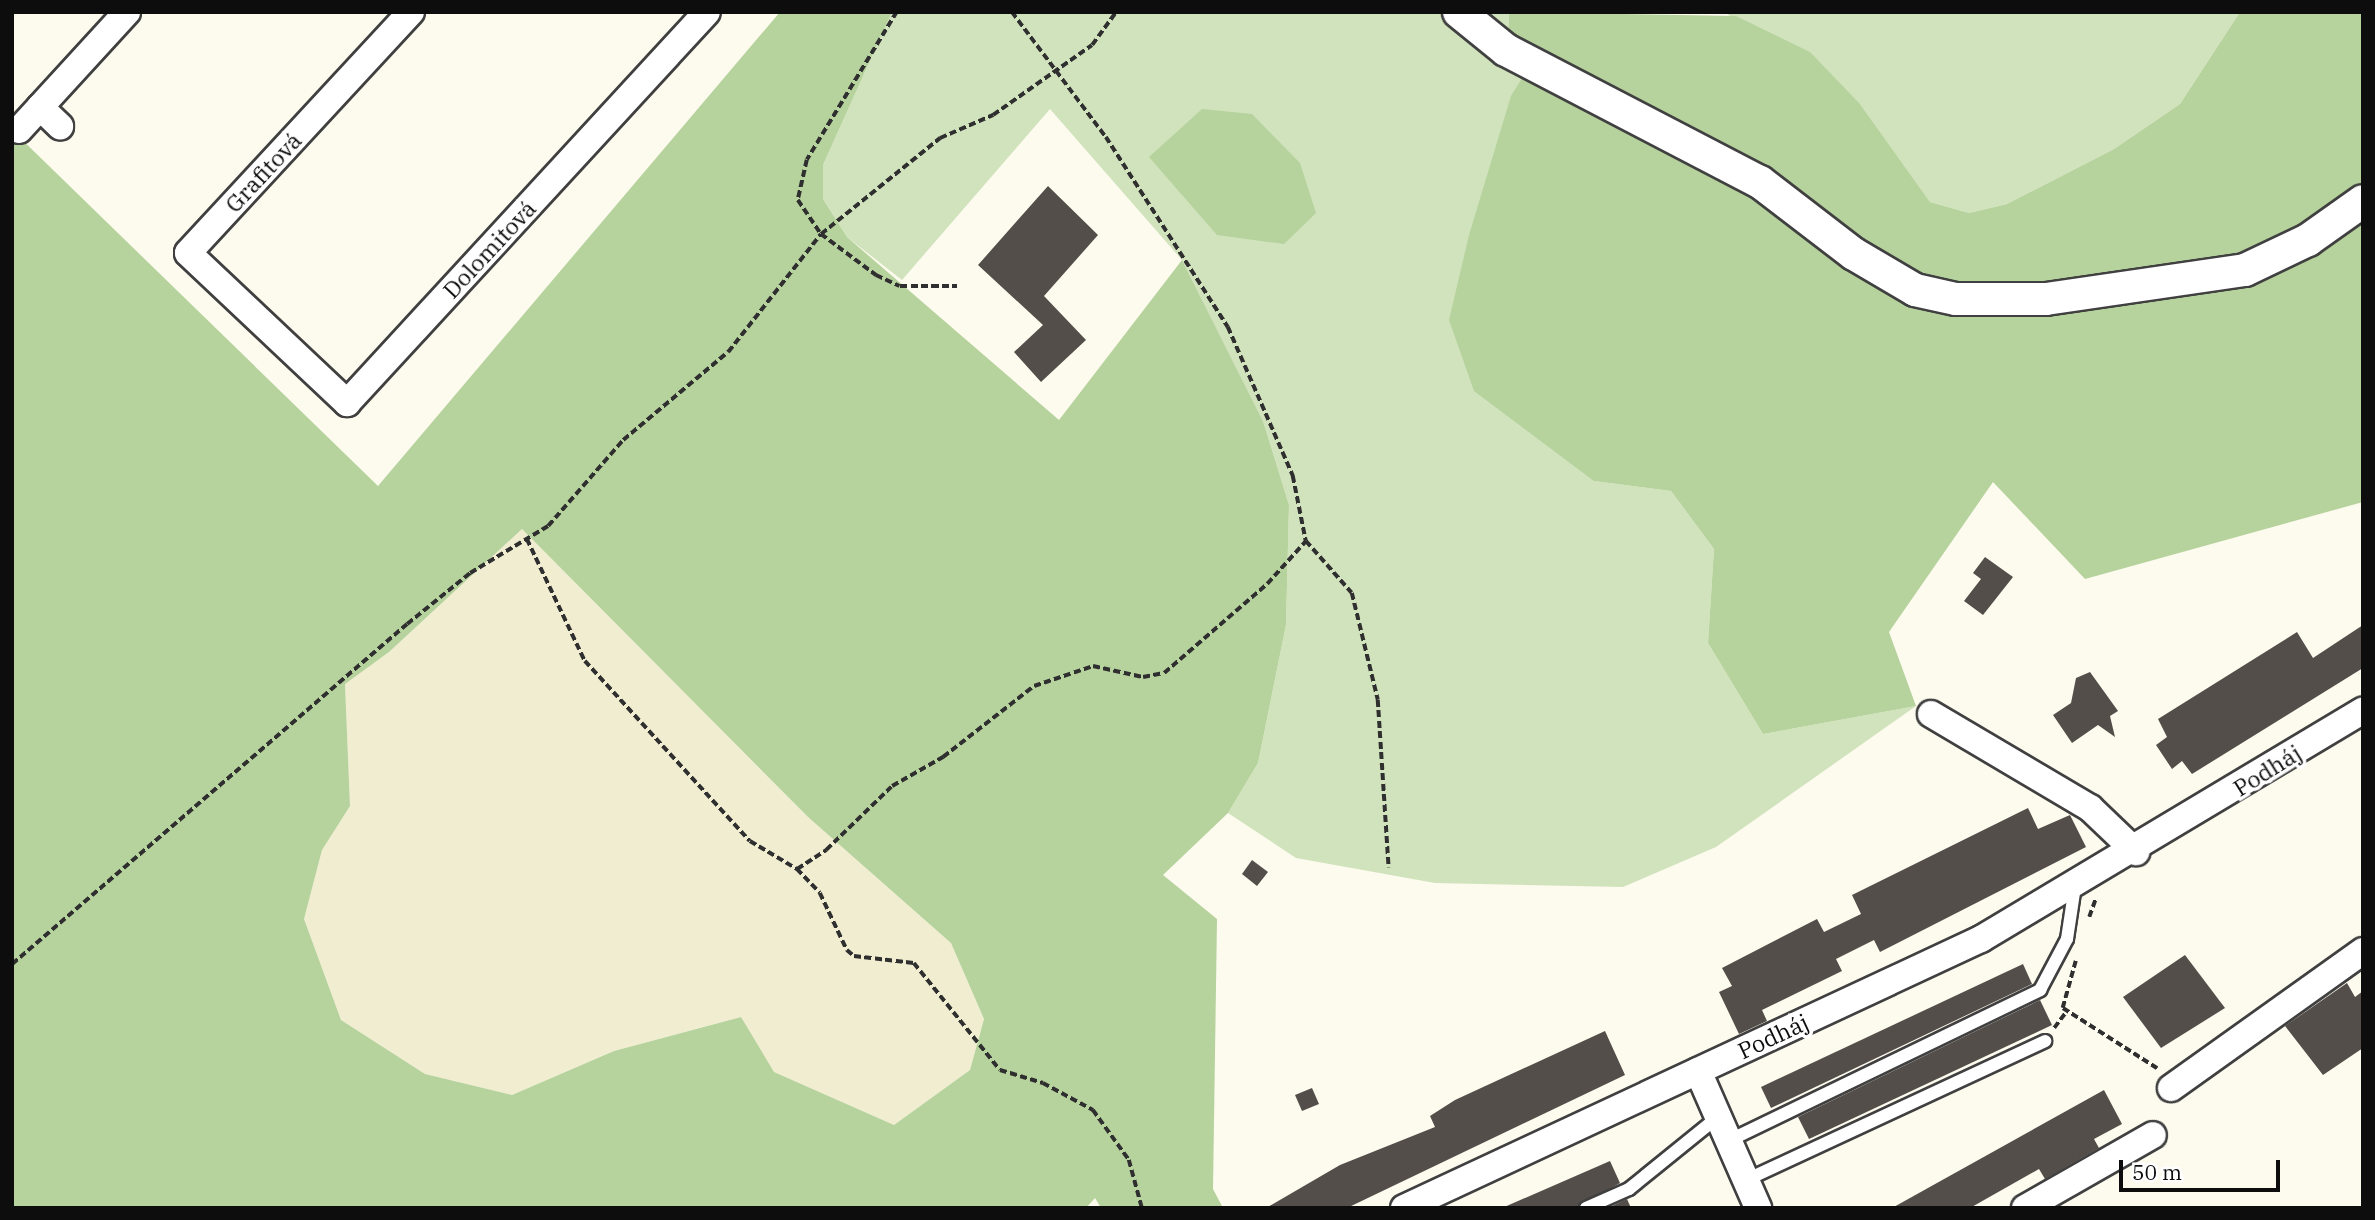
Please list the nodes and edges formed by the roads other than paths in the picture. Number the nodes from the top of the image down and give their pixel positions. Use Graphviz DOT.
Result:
graph roads {
  1 [pos="127,12"];
  2 [pos="411,12"];
  3 [pos="707,12"];
  4 [pos="1459,12"];
  5 [pos="40,107"];
  6 [pos="60,126"];
  7 [pos="19,130"];
  8 [pos="2363,201"];
  9 [pos="265,326"];
  10 [pos="2363,710"];
  11 [pos="1931,713"];
  12 [pos="2136,852"];
  13 [pos="2086,891"];
  14 [pos="2363,951"];
  15 [pos="2045,1041"];
  16 [pos="1698,1071"];
  17 [pos="2166,1080"];
  18 [pos="1723,1129"];
  19 [pos="2153,1135"];
  20 [pos="1746,1180"];
  21 [pos="1404,1208"];
  22 [pos="1586,1208"];
  23 [pos="1758,1208"];
  24 [pos="2025,1208"];
  1 -- 5 [label="street"];
  2 -- 9 [label="street, Grafitová"];
  3 -- 9 [label="street, Dolomitová"];
  4 -- 8 [label="street"];
  5 -- 6 [label="street"];
  5 -- 7 [label="street"];
  10 -- 12 [label="street, Podháj"];
  11 -- 12 [label="street"];
  12 -- 13 [label="street, Podháj"];
  13 -- 16 [label="street, Podháj"];
  13 -- 18 [label="lane"];
  14 -- 17 [label="street"];
  15 -- 20 [label="lane"];
  16 -- 18 [label="street"];
  16 -- 21 [label="street, Podháj"];
  18 -- 20 [label="street"];
  18 -- 22 [label="lane"];
  19 -- 24 [label="street"];
  20 -- 23 [label="street"];
}
